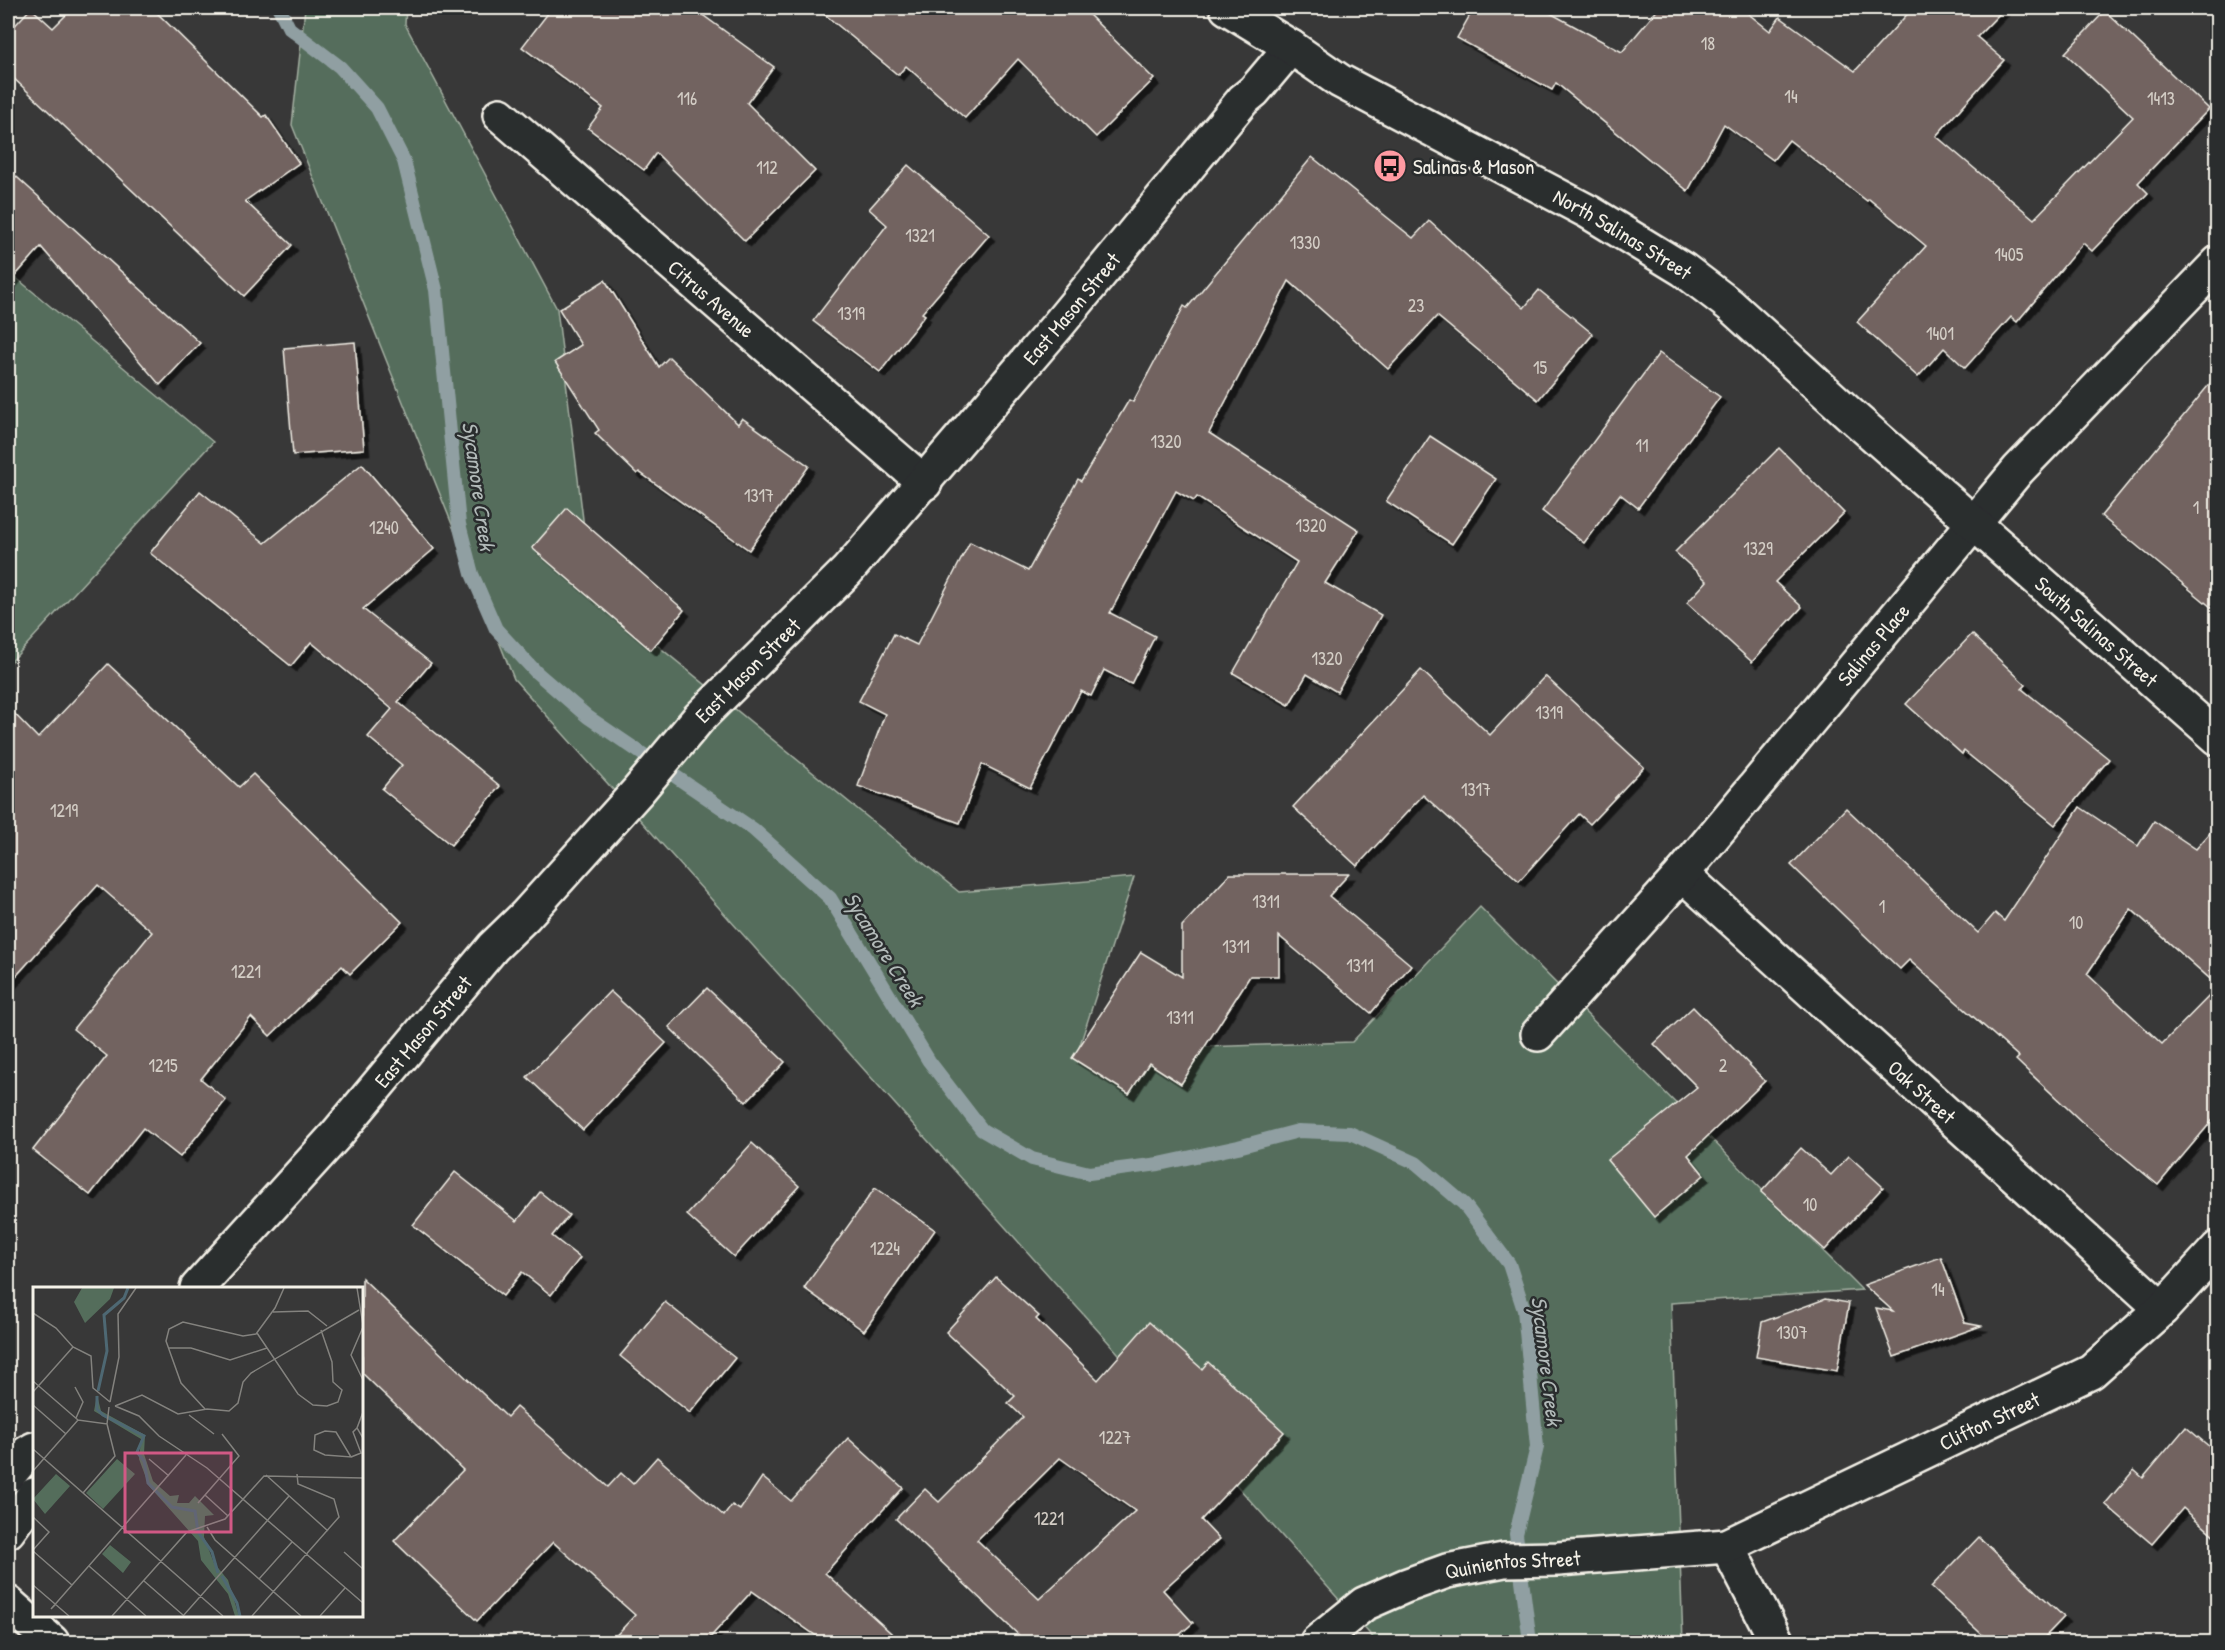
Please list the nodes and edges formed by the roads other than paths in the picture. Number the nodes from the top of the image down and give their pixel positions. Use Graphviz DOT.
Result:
graph roads {
  1 [pos="1227,8"];
  2 [pos="1291,46"];
  3 [pos="500,115"];
  4 [pos="2217,263"];
  5 [pos="925,483"];
  6 [pos="1974,524"];
  7 [pos="2217,738"];
  8 [pos="1682,874"];
  9 [pos="1538,1034"];
  10 [pos="2217,1248"];
  11 [pos="198,1287"];
  12 [pos="2162,1309"];
  13 [pos="33,1450"];
  14 [pos="8,1476"];
  15 [pos="33,1496"];
  16 [pos="8,1531"];
  17 [pos="1727,1546"];
  18 [pos="8,1603"];
  19 [pos="52,1642"];
  20 [pos="1317,1642"];
  21 [pos="1777,1642"];
  1 -- 2 [label="street, North Salinas Street"];
  2 -- 5 [label="street, East Mason Street"];
  2 -- 6 [label="street, North Salinas Street"];
  3 -- 5 [label="street, Citrus Avenue"];
  4 -- 6 [label="street, Salinas Place"];
  5 -- 11 [label="street, East Mason Street"];
  6 -- 7 [label="street, South Salinas Street"];
  6 -- 8 [label="street, Salinas Place"];
  8 -- 9 [label="street, Salinas Place"];
  8 -- 12 [label="street, Oak Street"];
  10 -- 12 [label="street, Clifton Street"];
  12 -- 17 [label="street, Clifton Street"];
  13 -- 14 [label="street"];
  15 -- 16 [label="street"];
  17 -- 20 [label="street, Quinientos Street"];
  17 -- 21 [label="street"];
  18 -- 19 [label="street"];
}
